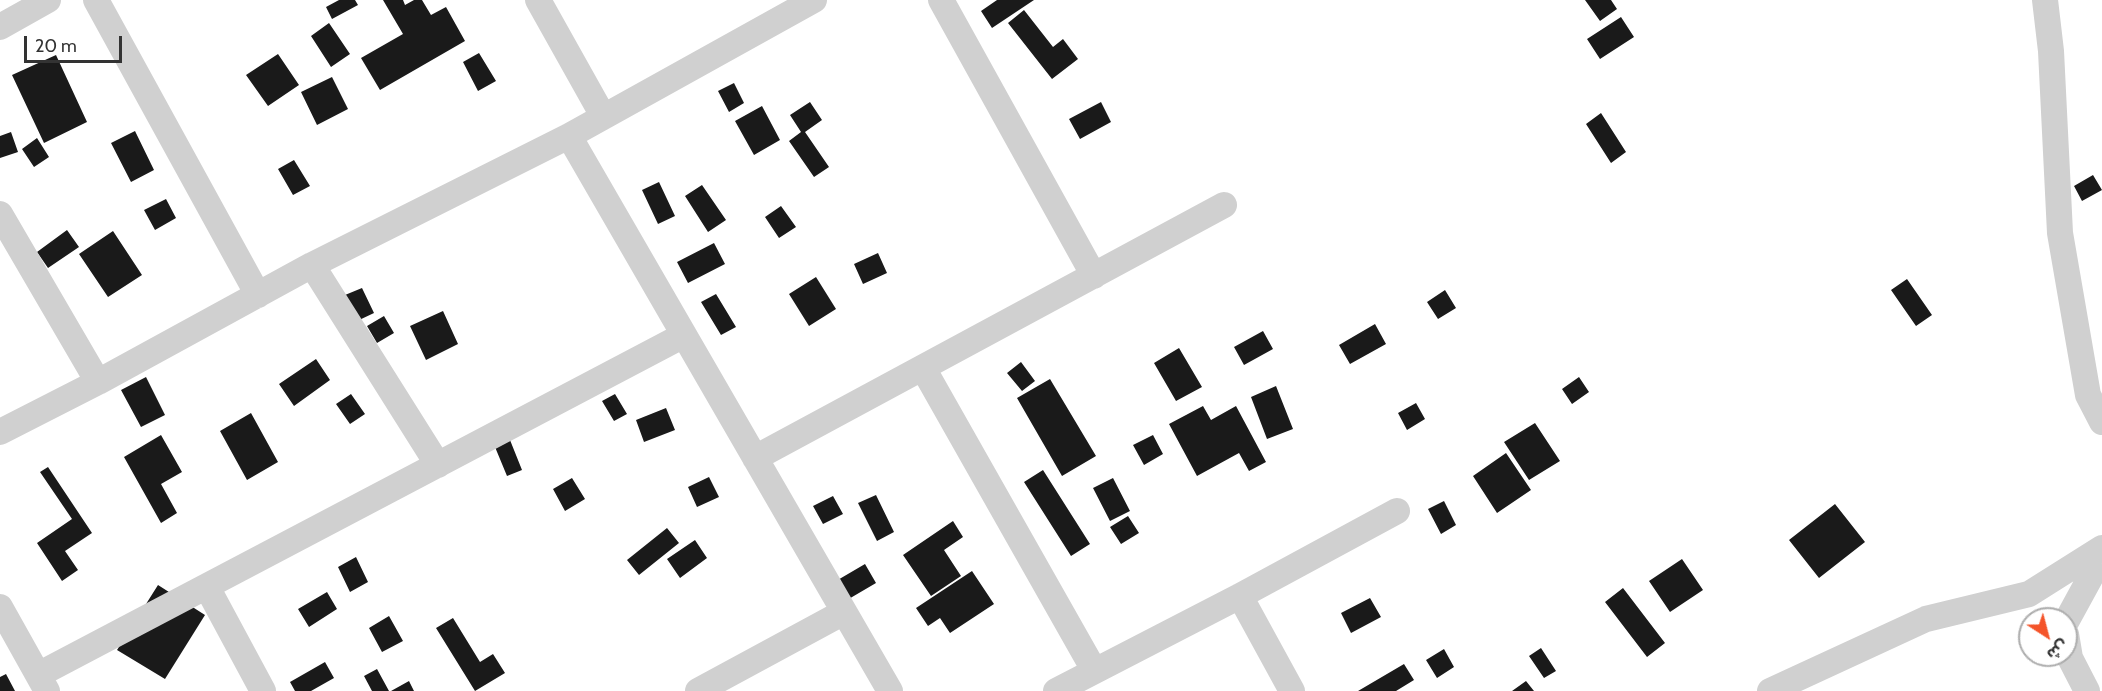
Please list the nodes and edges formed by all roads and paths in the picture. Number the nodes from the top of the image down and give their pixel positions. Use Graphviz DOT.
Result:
graph roads {
  1 [pos="48,0"];
  2 [pos="96,0"];
  3 [pos="538,0"];
  4 [pos="814,0"];
  5 [pos="941,0"];
  6 [pos="2045,0"];
  7 [pos="0,27"];
  8 [pos="603,116"];
  9 [pos="569,136"];
  10 [pos="1224,205"];
  11 [pos="0,214"];
  12 [pos="312,265"];
  13 [pos="1094,276"];
  14 [pos="258,295"];
  15 [pos="684,335"];
  16 [pos="922,368"];
  17 [pos="98,382"];
  18 [pos="2102,422"];
  19 [pos="0,432"];
  20 [pos="755,458"];
  21 [pos="438,465"];
  22 [pos="1396,511"];
  23 [pos="2102,548"];
  24 [pos="2102,556"];
  25 [pos="207,587"];
  26 [pos="1240,596"];
  27 [pos="0,607"];
  28 [pos="2074,607"];
  29 [pos="844,612"];
  30 [pos="2074,667"];
  31 [pos="1095,670"];
  32 [pos="42,683"];
  33 [pos="263,691"];
  34 [pos="698,691"];
  35 [pos="890,691"];
  36 [pos="1056,691"];
  37 [pos="1292,691"];
  38 [pos="1770,691"];
  39 [pos="2086,691"];
  1 -- 7 [label="street"];
  2 -- 14 [label="street"];
  3 -- 8 [label="street"];
  4 -- 8 [label="street"];
  5 -- 13 [label="street"];
  6 -- 18 [label="street"];
  8 -- 9 [label="street"];
  9 -- 12 [label="street"];
  9 -- 15 [label="street"];
  10 -- 13 [label="street"];
  11 -- 17 [label="street"];
  12 -- 14 [label="street"];
  12 -- 21 [label="street"];
  13 -- 16 [label="street"];
  14 -- 17 [label="street"];
  15 -- 20 [label="street"];
  15 -- 21 [label="street"];
  16 -- 20 [label="street"];
  16 -- 31 [label="street"];
  17 -- 19 [label="street"];
  20 -- 29 [label="street"];
  21 -- 25 [label="street"];
  22 -- 26 [label="street"];
  23 -- 38 [label="street"];
  24 -- 28 [label="street"];
  25 -- 32 [label="street"];
  25 -- 33 [label="street"];
  26 -- 31 [label="street"];
  26 -- 37 [label="street"];
  27 -- 32 [label="street"];
  29 -- 34 [label="street"];
  29 -- 35 [label="street"];
  30 -- 39 [label="street"];
  31 -- 36 [label="street"];
}
